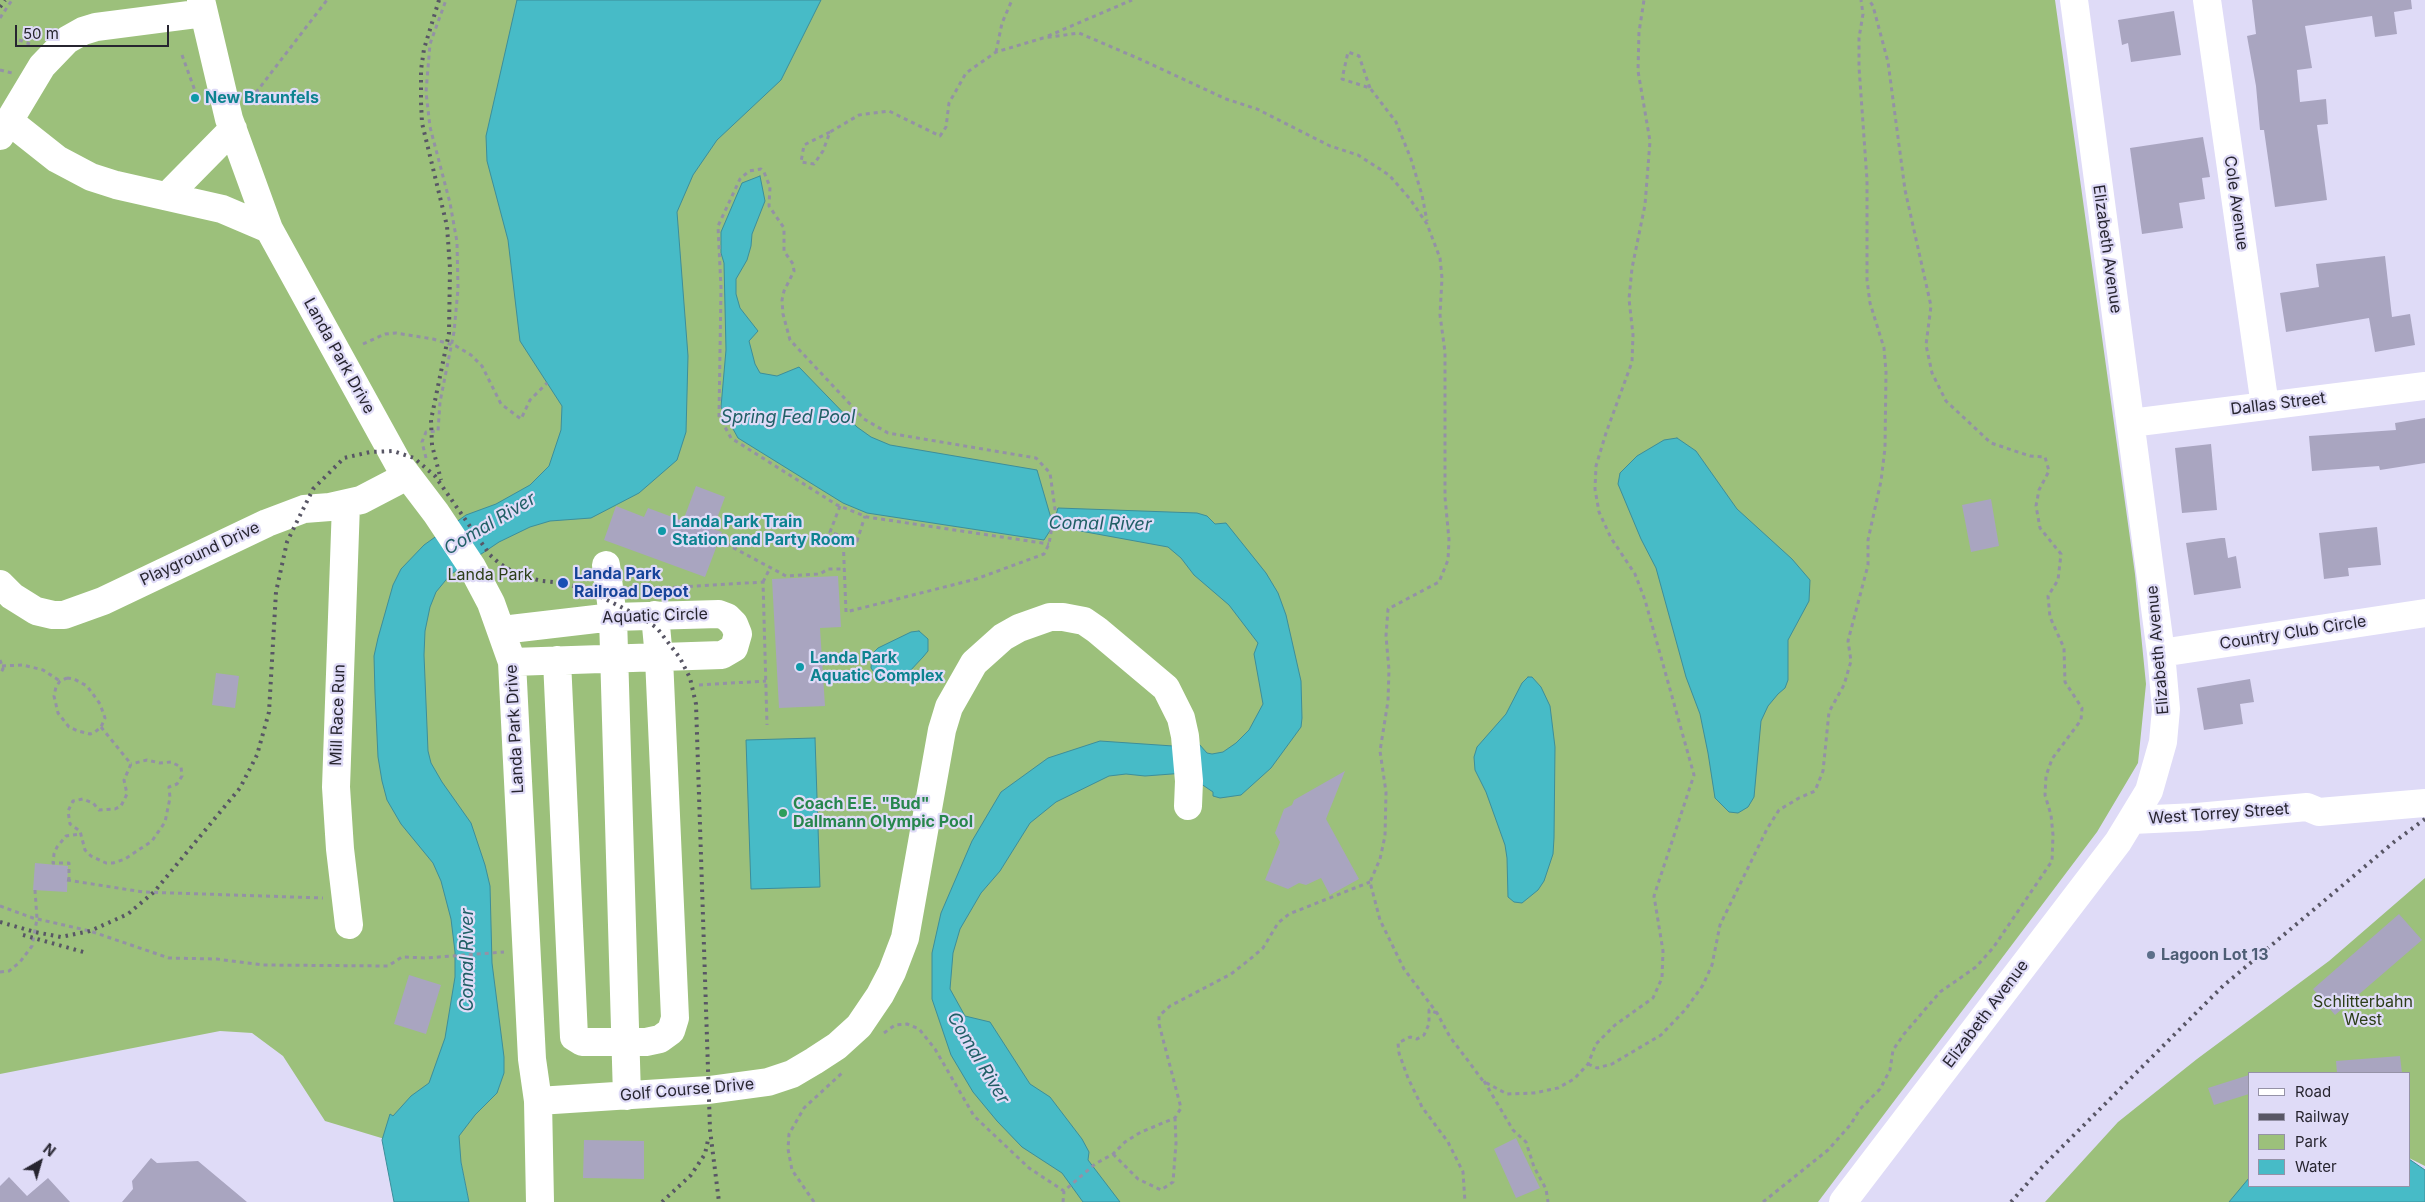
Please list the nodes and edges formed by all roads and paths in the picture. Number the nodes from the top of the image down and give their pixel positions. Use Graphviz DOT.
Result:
graph roads {
  1 [pos="12,0"];
  2 [pos="327,0"];
  3 [pos="446,0"];
  4 [pos="1012,0"];
  5 [pos="1132,0"];
  6 [pos="1644,0"];
  7 [pos="1861,0"];
  8 [pos="1869,0"];
  9 [pos="2074,0"];
  10 [pos="2207,0"];
  11 [pos="202,7"];
  12 [pos="0,18"];
  13 [pos="1043,38"];
  14 [pos="996,52"];
  15 [pos="1370,88"];
  16 [pos="250,99"];
  17 [pos="5,128"];
  18 [pos="233,129"];
  19 [pos="830,132"];
  20 [pos="167,196"];
  21 [pos="1427,224"];
  22 [pos="269,229"];
  23 [pos="363,344"];
  24 [pos="452,345"];
  25 [pos="547,383"];
  26 [pos="2425,386"];
  27 [pos="2265,406"];
  28 [pos="2131,423"];
  29 [pos="417,471"];
  30 [pos="346,504"];
  31 [pos="840,506"];
  32 [pos="865,516"];
  33 [pos="844,536"];
  34 [pos="719,540"];
  35 [pos="1049,543"];
  36 [pos="606,565"];
  37 [pos="770,568"];
  38 [pos="845,569"];
  39 [pos="763,582"];
  40 [pos="0,584"];
  41 [pos="2425,612"];
  42 [pos="655,615"];
  43 [pos="613,617"];
  44 [pos="502,630"];
  45 [pos="2161,653"];
  46 [pos="659,658"];
  47 [pos="0,660"];
  48 [pos="558,660"];
  49 [pos="615,660"];
  50 [pos="512,662"];
  51 [pos="2,666"];
  52 [pos="0,674"];
  53 [pos="60,681"];
  54 [pos="766,681"];
  55 [pos="699,685"];
  56 [pos="101,728"];
  57 [pos="132,764"];
  58 [pos="2425,787"];
  59 [pos="1188,794"];
  60 [pos="2425,803"];
  61 [pos="2307,807"];
  62 [pos="2132,820"];
  63 [pos="80,834"];
  64 [pos="1370,882"];
  65 [pos="35,890"];
  66 [pos="0,906"];
  67 [pos="347,912"];
  68 [pos="37,919"];
  69 [pos="507,952"];
  70 [pos="0,972"];
  71 [pos="1437,1013"];
  72 [pos="878,1040"];
  73 [pos="624,1042"];
  74 [pos="1588,1064"];
  75 [pos="848,1068"];
  76 [pos="1483,1081"];
  77 [pos="627,1096"];
  78 [pos="538,1101"];
  79 [pos="1175,1118"];
  80 [pos="1113,1154"];
  81 [pos="1064,1190"];
  82 [pos="540,1202"];
  83 [pos="814,1202"];
  84 [pos="1063,1202"];
  85 [pos="1465,1202"];
  86 [pos="1548,1202"];
  87 [pos="1763,1202"];
  88 [pos="1842,1202"];
  1 -- 12 [label="path"];
  2 -- 16 [label="path"];
  3 -- 24 [label="path"];
  4 -- 14 [label="path"];
  5 -- 13 [label="path"];
  6 -- 74 [label="path"];
  7 -- 74 [label="path"];
  8 -- 87 [label="path"];
  9 -- 28 [label="street, Elizabeth Avenue"];
  10 -- 27 [label="street, Cole Avenue"];
  11 -- 17 [label="street"];
  11 -- 18 [label="street, Landa Park Drive"];
  13 -- 14 [label="path"];
  13 -- 21 [label="path"];
  14 -- 19 [label="path"];
  15 -- 15 [label="path"];
  15 -- 21 [label="path"];
  17 -- 20 [label="street"];
  18 -- 20 [label="street"];
  18 -- 22 [label="street, Landa Park Drive"];
  19 -- 19 [label="path"];
  20 -- 22 [label="street"];
  21 -- 64 [label="path"];
  22 -- 29 [label="street, Landa Park Drive"];
  23 -- 24 [label="path"];
  24 -- 25 [label="path"];
  24 -- 29 [label="path"];
  26 -- 27 [label="street, Dallas Street"];
  27 -- 28 [label="street, Dallas Street"];
  28 -- 45 [label="street, Elizabeth Avenue"];
  29 -- 30 [label="street, Playground Drive"];
  29 -- 44 [label="street, Landa Park Drive"];
  30 -- 40 [label="street, Playground Drive"];
  30 -- 67 [label="street, Mill Race Run"];
  31 -- 32 [label="path"];
  31 -- 33 [label="path"];
  31 -- 35 [label="path"];
  32 -- 33 [label="path"];
  32 -- 35 [label="path"];
  33 -- 38 [label="path"];
  34 -- 37 [label="path"];
  35 -- 38 [label="path"];
  36 -- 43 [label="street"];
  37 -- 38 [label="path"];
  37 -- 39 [label="path"];
  41 -- 45 [label="street, Country Club Circle"];
  42 -- 43 [label="street, Aquatic Circle"];
  42 -- 46 [label="street"];
  42 -- 46 [label="street, Aquatic Circle"];
  43 -- 44 [label="street, Aquatic Circle"];
  43 -- 49 [label="street"];
  44 -- 50 [label="street, Landa Park Drive"];
  45 -- 62 [label="street, Elizabeth Avenue"];
  46 -- 49 [label="street, Aquatic Circle"];
  46 -- 73 [label="street"];
  47 -- 51 [label="path"];
  48 -- 49 [label="street, Aquatic Circle"];
  48 -- 50 [label="street, Aquatic Circle"];
  48 -- 73 [label="street"];
  49 -- 73 [label="street"];
  50 -- 78 [label="street, Landa Park Drive"];
  51 -- 52 [label="path"];
  51 -- 53 [label="path"];
  53 -- 56 [label="path"];
  53 -- 56 [label="path"];
  54 -- 55 [label="path"];
  56 -- 57 [label="path"];
  57 -- 63 [label="path"];
  57 -- 63 [label="path"];
  58 -- 61 [label="street, West Torrey Street"];
  59 -- 77 [label="street, Golf Course Drive"];
  60 -- 61 [label="street, West Torrey Street"];
  61 -- 62 [label="street, West Torrey Street"];
  62 -- 88 [label="street, Elizabeth Avenue"];
  63 -- 67 [label="path"];
  64 -- 71 [label="path"];
  64 -- 79 [label="path"];
  65 -- 68 [label="path"];
  66 -- 68 [label="path"];
  68 -- 69 [label="path"];
  68 -- 70 [label="path"];
  71 -- 76 [label="path"];
  71 -- 85 [label="path"];
  72 -- 81 [label="path"];
  73 -- 77 [label="street"];
  74 -- 76 [label="path"];
  75 -- 83 [label="path"];
  76 -- 86 [label="path"];
  77 -- 78 [label="street, Golf Course Drive"];
  78 -- 82 [label="street, Landa Park Drive"];
  79 -- 80 [label="path"];
  79 -- 80 [label="path"];
  80 -- 81 [label="path"];
  81 -- 84 [label="path"];
}
